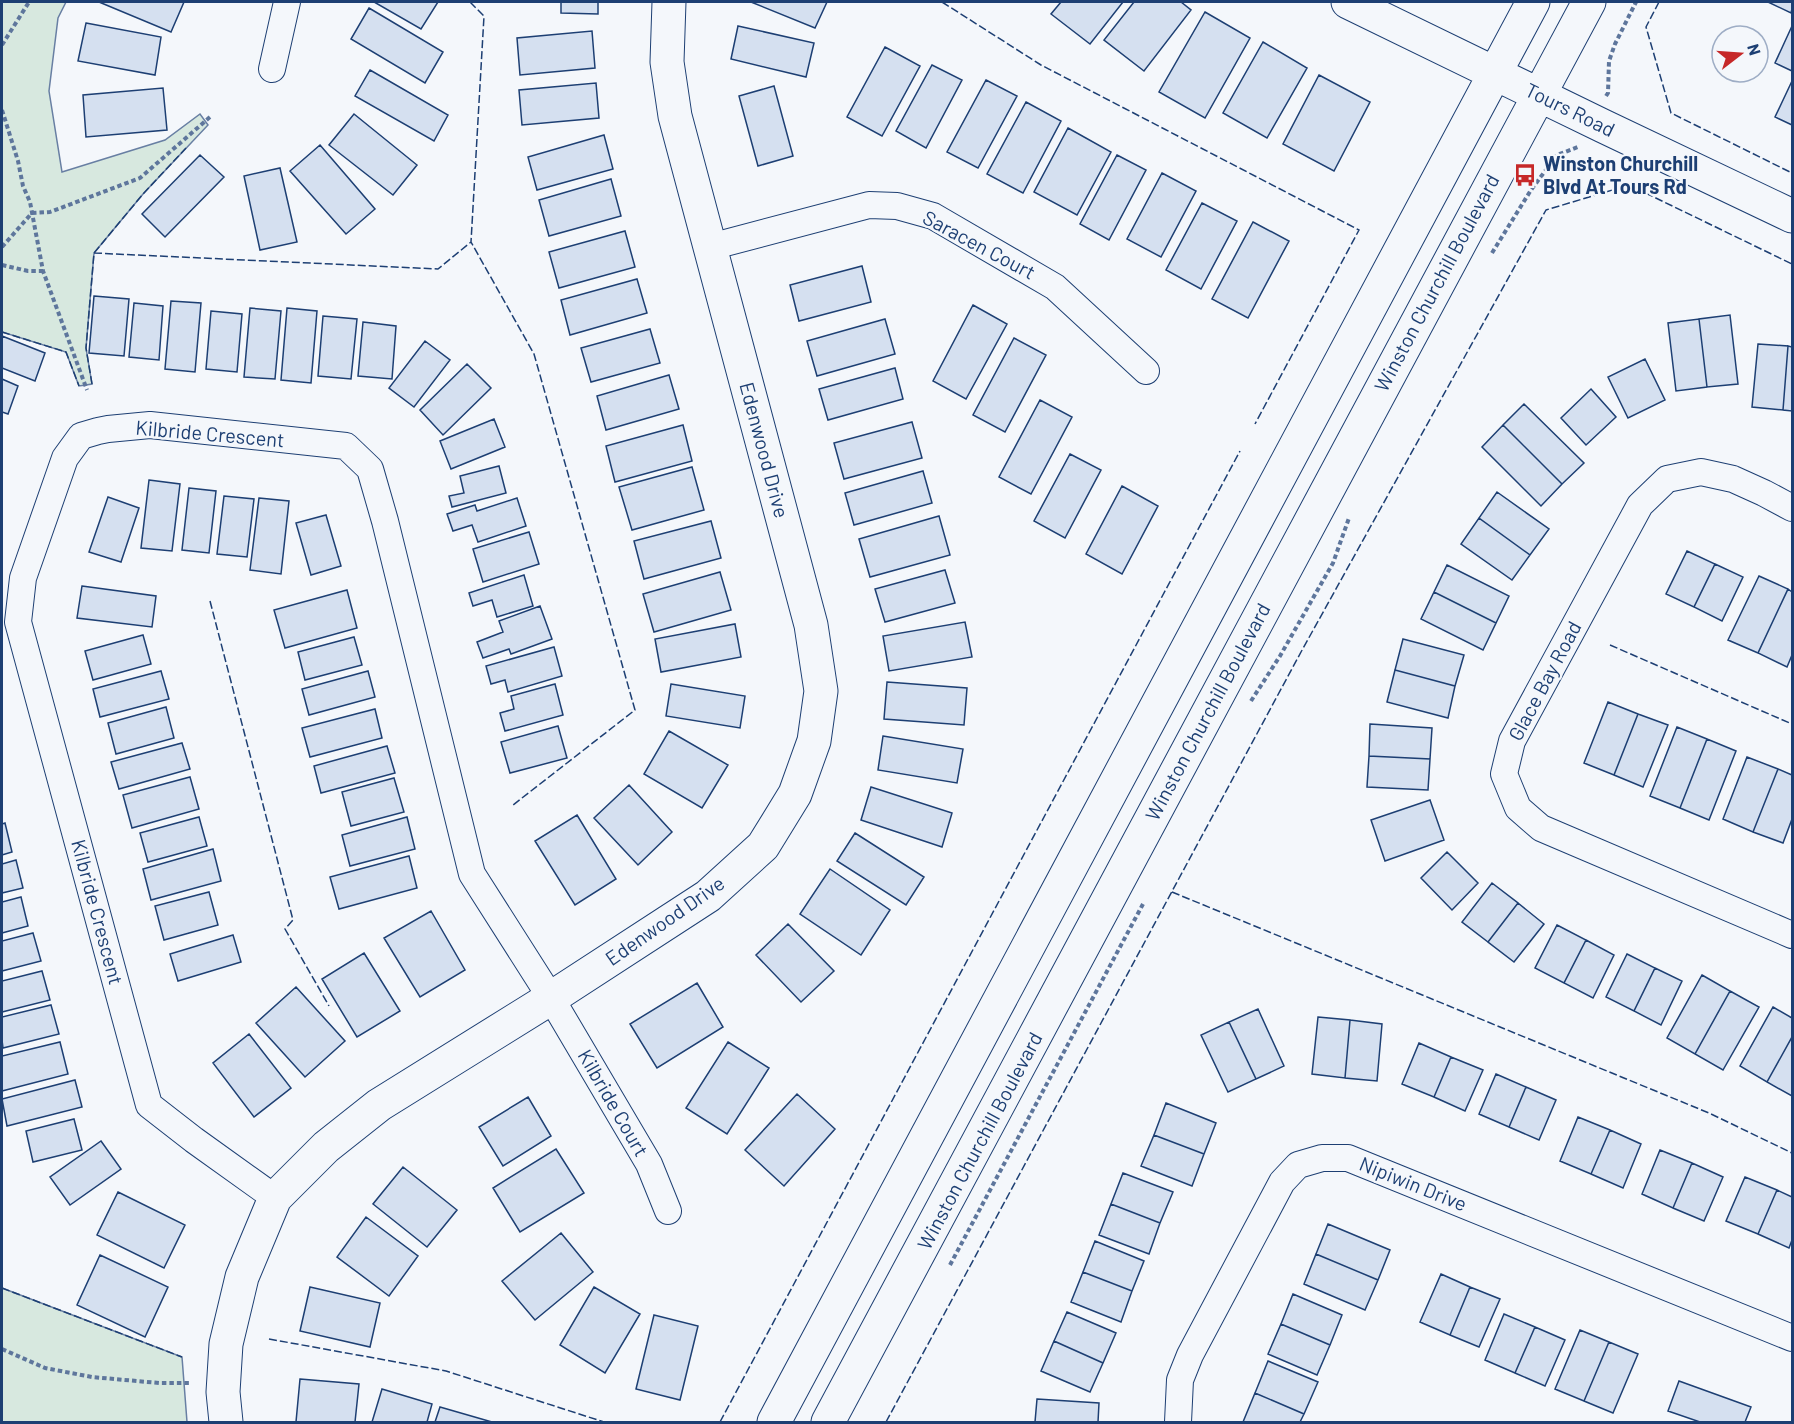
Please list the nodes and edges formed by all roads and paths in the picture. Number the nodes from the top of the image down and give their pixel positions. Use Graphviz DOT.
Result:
graph roads {
  1 [pos="29,2"];
  2 [pos="287,2"];
  3 [pos="669,2"];
  4 [pos="1348,2"];
  5 [pos="1533,2"];
  6 [pos="1588,2"];
  7 [pos="1636,2"];
  8 [pos="2,45"];
  9 [pos="272,69"];
  10 [pos="1494,74"];
  11 [pos="1608,93"];
  12 [pos="1538,95"];
  13 [pos="2,110"];
  14 [pos="210,117"];
  15 [pos="1577,148"];
  16 [pos="32,213"];
  17 [pos="1792,216"];
  18 [pos="2,247"];
  19 [pos="710,247"];
  20 [pos="1487,260"];
  21 [pos="2,265"];
  22 [pos="43,271"];
  23 [pos="1146,371"];
  24 [pos="87,390"];
  25 [pos="1792,508"];
  26 [pos="1353,509"];
  27 [pos="1249,705"];
  28 [pos="1148,895"];
  29 [pos="1792,935"];
  30 [pos="551,998"];
  31 [pos="275,1198"];
  32 [pos="668,1211"];
  33 [pos="944,1275"];
  34 [pos="1792,1338"];
  35 [pos="2,1349"];
  36 [pos="189,1383"];
  37 [pos="226,1422"];
  38 [pos="774,1422"];
  39 [pos="828,1422"];
  40 [pos="1178,1422"];
  1 -- 8 [label="path"];
  2 -- 9 [label="street"];
  3 -- 19 [label="main road, Edenwood Drive"];
  4 -- 10 [label="main road, Tours Road"];
  5 -- 10 [label="main road"];
  6 -- 12 [label="main road, Winston Churchill Boulevard"];
  7 -- 11 [label="path"];
  10 -- 12 [label="main road, Tours Road"];
  10 -- 38 [label="main road"];
  12 -- 17 [label="main road, Tours Road"];
  12 -- 39 [label="main road, Winston Churchill Boulevard"];
  13 -- 16 [label="path"];
  14 -- 16 [label="path"];
  15 -- 20 [label="path"];
  16 -- 18 [label="path"];
  16 -- 22 [label="path"];
  19 -- 23 [label="street, Saracen Court"];
  19 -- 30 [label="main road, Edenwood Drive"];
  21 -- 22 [label="path"];
  22 -- 24 [label="path"];
  25 -- 29 [label="street, Glace Bay Road"];
  26 -- 27 [label="path"];
  28 -- 33 [label="path"];
  30 -- 31 [label="main road, Edenwood Drive"];
  30 -- 31 [label="street, Kilbride Crescent"];
  30 -- 32 [label="street, Kilbride Court"];
  31 -- 37 [label="main road, Edenwood Drive"];
  34 -- 40 [label="street, Nipiwin Drive"];
  35 -- 36 [label="path"];
}
